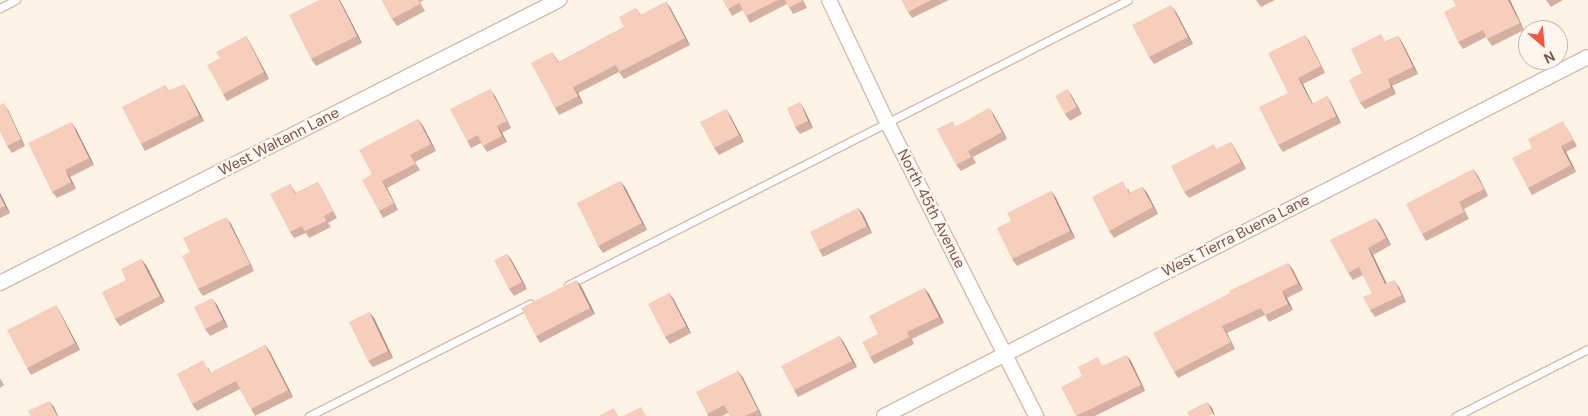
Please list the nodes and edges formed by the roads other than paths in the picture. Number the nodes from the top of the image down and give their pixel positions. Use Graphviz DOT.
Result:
graph roads {
  1 [pos="16,0"];
  2 [pos="559,0"];
  3 [pos="829,0"];
  4 [pos="1128,0"];
  5 [pos="0,8"];
  6 [pos="1588,57"];
  7 [pos="888,122"];
  8 [pos="0,283"];
  9 [pos="558,290"];
  10 [pos="541,299"];
  11 [pos="1588,350"];
  12 [pos="1005,355"];
  13 [pos="310,416"];
  14 [pos="884,416"];
  15 [pos="1036,416"];
  16 [pos="1456,416"];
  1 -- 5 [label="lane"];
  2 -- 8 [label="street, West Waltann Lane"];
  3 -- 7 [label="street, North 45th Avenue"];
  4 -- 7 [label="lane"];
  6 -- 12 [label="street, West Tierra Buena Lane"];
  7 -- 9 [label="lane"];
  7 -- 12 [label="street, North 45th Avenue"];
  10 -- 13 [label="lane"];
  11 -- 16 [label="lane"];
  12 -- 14 [label="street, West Tierra Buena Lane"];
  12 -- 15 [label="street, North 45th Avenue"];
}
